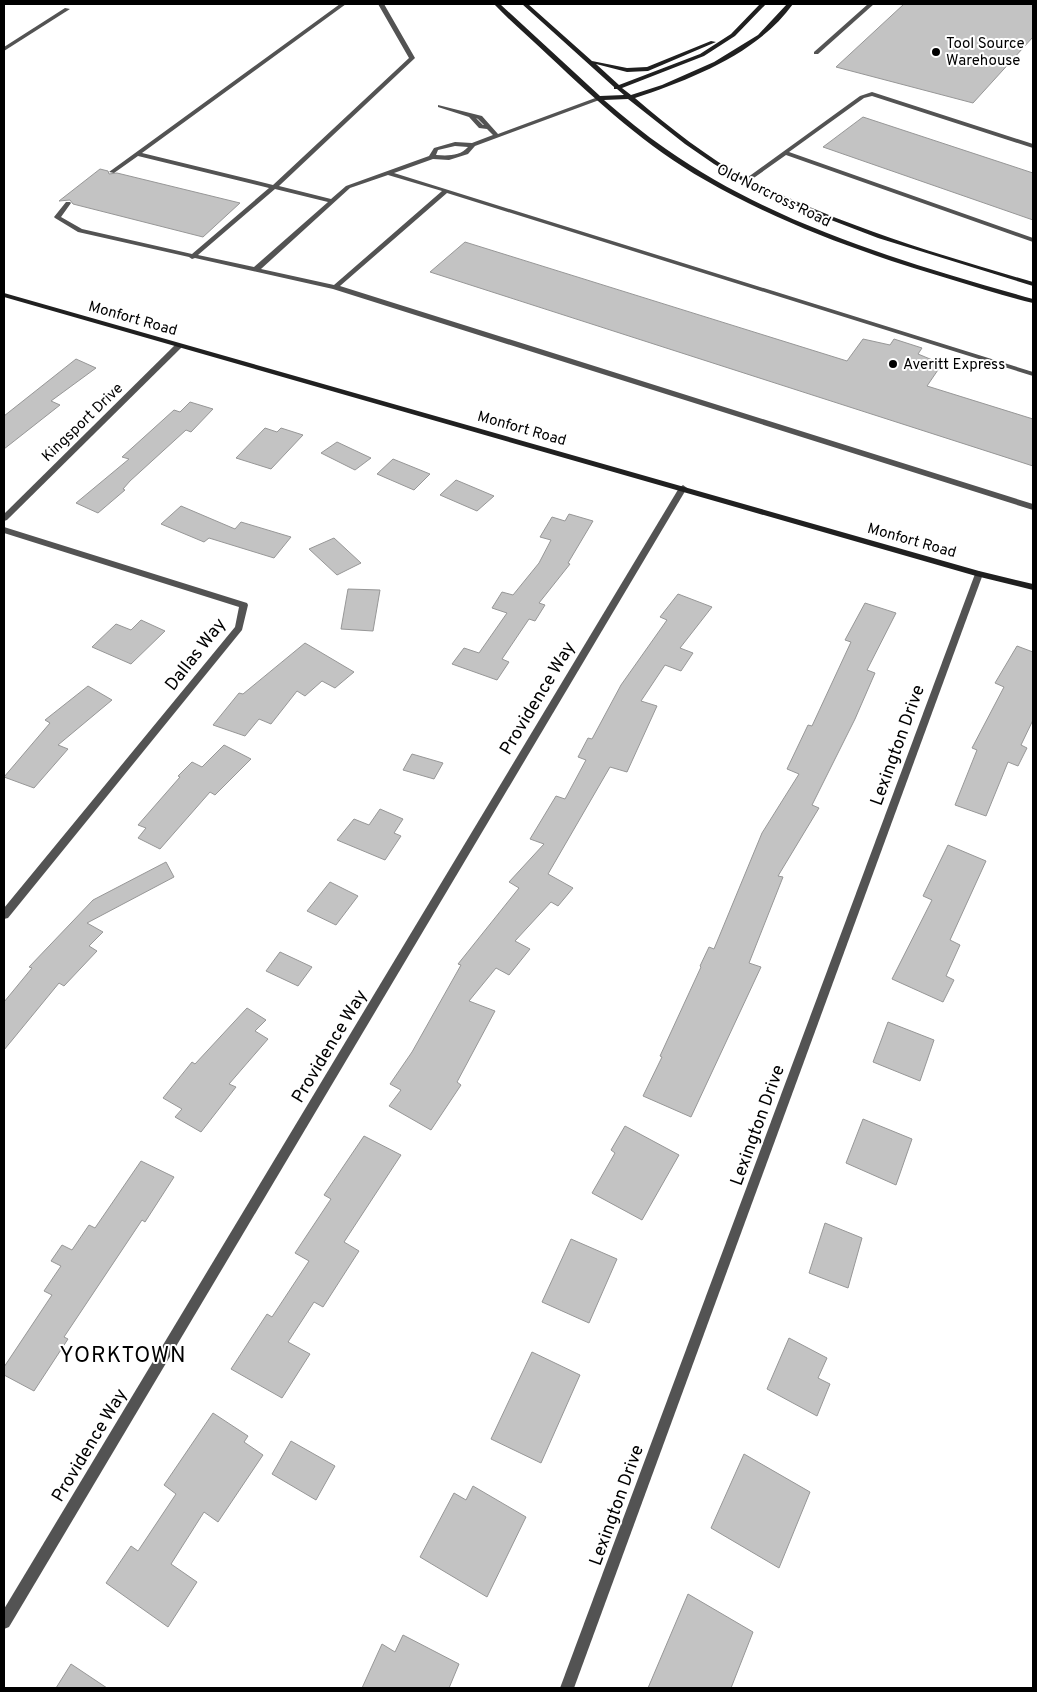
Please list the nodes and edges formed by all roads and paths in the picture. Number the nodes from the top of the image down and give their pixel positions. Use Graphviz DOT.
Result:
graph roads {
  1 [pos="343,4"];
  2 [pos="381,4"];
  3 [pos="497,4"];
  4 [pos="525,4"];
  5 [pos="763,4"];
  6 [pos="790,4"];
  7 [pos="871,4"];
  8 [pos="66,8"];
  9 [pos="733,35"];
  10 [pos="4,48"];
  11 [pos="816,53"];
  12 [pos="590,61"];
  13 [pos="619,87"];
  14 [pos="632,97"];
  15 [pos="600,98"];
  16 [pos="440,106"];
  17 [pos="497,136"];
  18 [pos="473,145"];
  19 [pos="1033,146"];
  20 [pos="785,153"];
  21 [pos="139,154"];
  22 [pos="432,157"];
  23 [pos="112,172"];
  24 [pos="389,173"];
  25 [pos="746,180"];
  26 [pos="274,187"];
  27 [pos="446,191"];
  28 [pos="332,201"];
  29 [pos="68,203"];
  30 [pos="1033,240"];
  31 [pos="192,257"];
  32 [pos="255,270"];
  33 [pos="1033,284"];
  34 [pos="335,287"];
  35 [pos="4,295"];
  36 [pos="1033,301"];
  37 [pos="179,346"];
  38 [pos="1033,374"];
  39 [pos="683,488"];
  40 [pos="1033,507"];
  41 [pos="4,518"];
  42 [pos="4,530"];
  43 [pos="979,574"];
  44 [pos="1033,587"];
  45 [pos="4,915"];
  46 [pos="4,1622"];
  47 [pos="567,1688"];
  1 -- 21 [label="street"];
  2 -- 26 [label="street"];
  3 -- 15 [label="main road, Old Norcross Road"];
  4 -- 12 [label="main road, Old Norcross Road"];
  5 -- 9 [label="main road"];
  6 -- 14 [label="main road"];
  7 -- 11 [label="street"];
  8 -- 10 [label="street"];
  9 -- 12 [label="main road"];
  9 -- 13 [label="main road"];
  12 -- 13 [label="main road, Old Norcross Road"];
  13 -- 14 [label="main road, Old Norcross Road"];
  13 -- 15 [label="main road"];
  14 -- 15 [label="main road"];
  14 -- 25 [label="main road, Old Norcross Road"];
  15 -- 17 [label="street"];
  15 -- 36 [label="main road, Old Norcross Road"];
  16 -- 17 [label="street"];
  17 -- 18 [label="street"];
  18 -- 22 [label="street"];
  18 -- 22 [label="street"];
  19 -- 20 [label="street"];
  20 -- 25 [label="street"];
  20 -- 30 [label="street"];
  21 -- 23 [label="street"];
  21 -- 26 [label="street"];
  22 -- 24 [label="street"];
  24 -- 27 [label="street"];
  24 -- 28 [label="street"];
  25 -- 33 [label="main road, Old Norcross Road"];
  26 -- 28 [label="street"];
  26 -- 31 [label="street"];
  27 -- 34 [label="street"];
  27 -- 38 [label="street"];
  28 -- 32 [label="street"];
  29 -- 31 [label="street"];
  31 -- 32 [label="street"];
  32 -- 34 [label="street"];
  34 -- 40 [label="street"];
  35 -- 37 [label="main road, Monfort Road"];
  37 -- 39 [label="main road, Monfort Road"];
  37 -- 41 [label="street, Kingsport Drive"];
  39 -- 43 [label="main road, Monfort Road"];
  39 -- 46 [label="street, Providence Way"];
  42 -- 45 [label="street, Dallas Way"];
  43 -- 44 [label="main road, Monfort Road"];
  43 -- 47 [label="street, Lexington Drive"];
}
